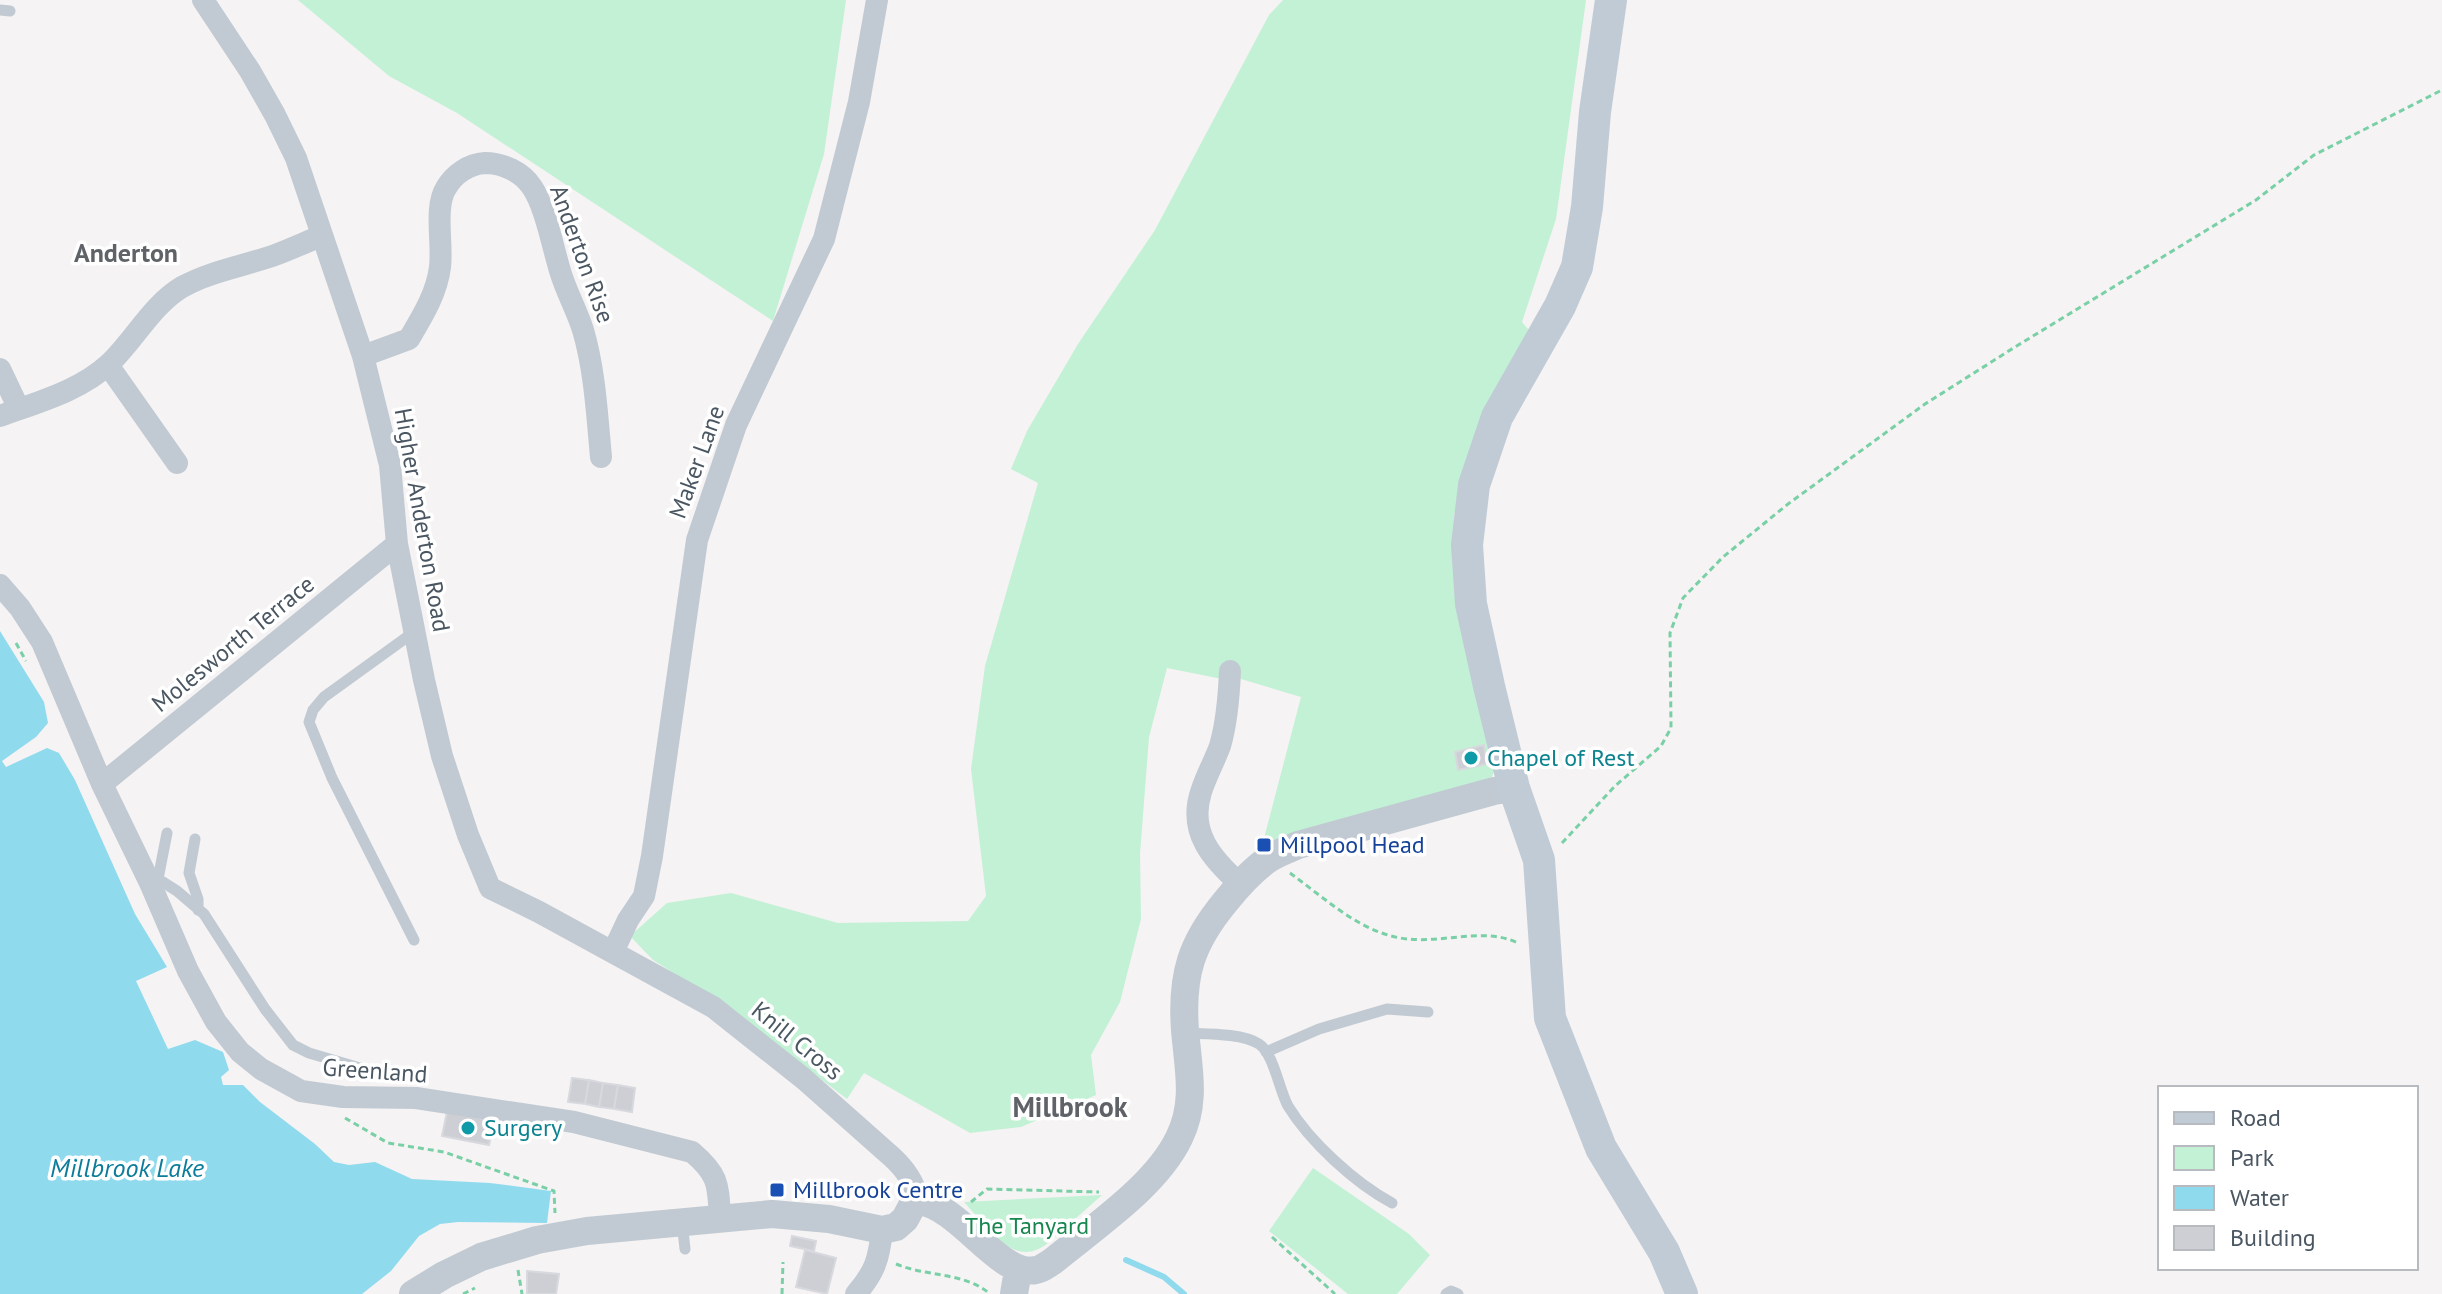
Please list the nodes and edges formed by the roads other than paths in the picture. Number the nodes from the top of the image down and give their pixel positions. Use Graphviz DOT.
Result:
graph roads {
  1 [pos="203,0"];
  2 [pos="877,0"];
  3 [pos="1611,0"];
  4 [pos="321,236"];
  5 [pos="363,356"];
  6 [pos="108,365"];
  7 [pos="0,369"];
  8 [pos="9,413"];
  9 [pos="601,457"];
  10 [pos="177,463"];
  11 [pos="397,544"];
  12 [pos="0,585"];
  13 [pos="414,632"];
  14 [pos="1230,671"];
  15 [pos="102,784"];
  16 [pos="1514,788"];
  17 [pos="167,833"];
  18 [pos="195,839"];
  19 [pos="154,881"];
  20 [pos="1240,884"];
  21 [pos="198,910"];
  22 [pos="414,940"];
  23 [pos="613,952"];
  24 [pos="1428,1012"];
  25 [pos="1185,1033"];
  26 [pos="1266,1052"];
  27 [pos="360,1068"];
  28 [pos="919,1201"];
  29 [pos="1392,1203"];
  30 [pos="720,1218"];
  31 [pos="880,1244"];
  32 [pos="1016,1282"];
  33 [pos="413,1294"];
  34 [pos="856,1294"];
  35 [pos="1682,1294"];
  1 -- 4 [label="street, Higher Anderton Road"];
  2 -- 23 [label="street, Maker Lane"];
  3 -- 16 [label="main road"];
  4 -- 5 [label="street, Higher Anderton Road"];
  4 -- 6 [label="street"];
  5 -- 9 [label="street, Anderton Rise"];
  5 -- 11 [label="street, Higher Anderton Road"];
  6 -- 8 [label="street"];
  6 -- 10 [label="street"];
  7 -- 8 [label="street"];
  11 -- 13 [label="street, Higher Anderton Road"];
  11 -- 15 [label="street, Molesworth Terrace"];
  12 -- 15 [label="street, Greenland"];
  13 -- 22 [label="lane"];
  13 -- 23 [label="street, Higher Anderton Road"];
  14 -- 20 [label="street"];
  15 -- 19 [label="street, Greenland"];
  16 -- 20 [label="street"];
  16 -- 35 [label="main road"];
  17 -- 19 [label="lane"];
  18 -- 21 [label="lane"];
  19 -- 21 [label="lane"];
  19 -- 30 [label="street, Greenland"];
  20 -- 25 [label="street"];
  21 -- 27 [label="lane"];
  23 -- 28 [label="street, Knill Cross"];
  24 -- 26 [label="lane"];
  25 -- 26 [label="lane"];
  25 -- 32 [label="street"];
  26 -- 29 [label="lane"];
  28 -- 31 [label="street"];
  28 -- 32 [label="street"];
  30 -- 31 [label="street"];
  30 -- 33 [label="street"];
  31 -- 34 [label="street"];
}
